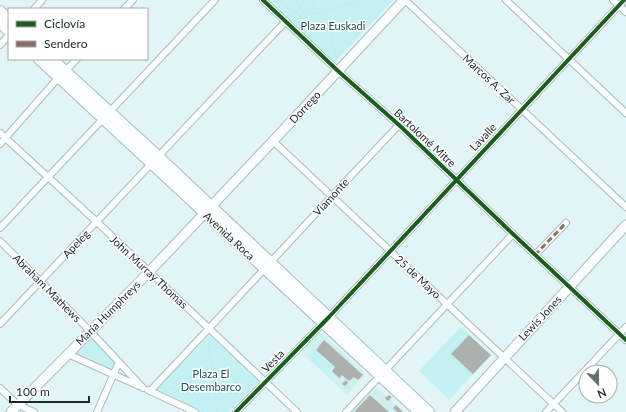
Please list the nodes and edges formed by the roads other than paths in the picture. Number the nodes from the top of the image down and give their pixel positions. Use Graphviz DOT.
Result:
graph roads {
  1 [pos="42,0"];
  2 [pos="132,0"];
  3 [pos="215,0"];
  4 [pos="263,0"];
  5 [pos="404,0"];
  6 [pos="506,0"];
  7 [pos="613,0"];
  8 [pos="624,0"];
  9 [pos="619,6"];
  10 [pos="35,8"];
  11 [pos="125,8"];
  12 [pos="0,11"];
  13 [pos="626,12"];
  14 [pos="8,18"];
  15 [pos="287,22"];
  16 [pos="0,23"];
  17 [pos="8,30"];
  18 [pos="8,37"];
  19 [pos="0,45"];
  20 [pos="41,60"];
  21 [pos="53,60"];
  22 [pos="76,60"];
  23 [pos="568,60"];
  24 [pos="338,71"];
  25 [pos="62,74"];
  26 [pos="522,109"];
  27 [pos="626,113"];
  28 [pos="106,115"];
  29 [pos="399,125"];
  30 [pos="0,133"];
  31 [pos="5,138"];
  32 [pos="273,141"];
  33 [pos="0,144"];
  34 [pos="155,160"];
  35 [pos="49,177"];
  36 [pos="456,179"];
  37 [pos="332,196"];
  38 [pos="626,207"];
  39 [pos="208,210"];
  40 [pos="97,222"];
  41 [pos="566,223"];
  42 [pos="626,225"];
  43 [pos="0,228"];
  44 [pos="513,234"];
  45 [pos="0,241"];
  46 [pos="390,251"];
  47 [pos="535,255"];
  48 [pos="268,266"];
  49 [pos="149,272"];
  50 [pos="41,281"];
  51 [pos="569,287"];
  52 [pos="447,304"];
  53 [pos="326,320"];
  54 [pos="0,324"];
  55 [pos="626,327"];
  56 [pos="208,330"];
  57 [pos="90,331"];
  58 [pos="620,334"];
  59 [pos="626,340"];
  60 [pos="68,354"];
  61 [pos="504,358"];
  62 [pos="119,362"];
  63 [pos="382,373"];
  64 [pos="113,374"];
  65 [pos="263,380"];
  66 [pos="0,388"];
  67 [pos="144,388"];
  68 [pos="150,391"];
  69 [pos="554,404"];
  70 [pos="18,405"];
  71 [pos="11,412"];
  72 [pos="34,412"];
  73 [pos="97,412"];
  74 [pos="195,412"];
  75 [pos="236,412"];
  76 [pos="297,412"];
  77 [pos="346,412"];
  78 [pos="419,412"];
  79 [pos="429,412"];
  80 [pos="455,412"];
  81 [pos="546,412"];
  82 [pos="562,412"];
  1 -- 10 [label="street"];
  2 -- 11 [label="street"];
  3 -- 28 [label="street"];
  4 -- 15 [label="street, Bartolomé Mitre"];
  5 -- 24 [label="main road, Dorrego"];
  5 -- 26 [label="street, Marcos A. Zar"];
  6 -- 23 [label="street"];
  7 -- 9 [label="street"];
  8 -- 9 [label="street, Lavalle"];
  9 -- 13 [label="street"];
  9 -- 23 [label="street, Lavalle"];
  12 -- 14 [label="main road"];
  15 -- 24 [label="street, Bartolomé Mitre"];
  15 -- 34 [label="street, Apeleg"];
  16 -- 17 [label="main road"];
  18 -- 19 [label="street"];
  20 -- 25 [label="main road, Avenida Roca"];
  21 -- 25 [label="main road, Avenida Roca"];
  22 -- 25 [label="street"];
  23 -- 26 [label="street, Lavalle"];
  23 -- 27 [label="street"];
  24 -- 29 [label="street, Bartolomé Mitre"];
  24 -- 32 [label="main road, Dorrego"];
  25 -- 28 [label="main road, Avenida Roca"];
  25 -- 31 [label="street"];
  26 -- 36 [label="street, Lavalle"];
  26 -- 38 [label="street, Marcos A. Zar"];
  28 -- 34 [label="main road, Avenida Roca"];
  28 -- 35 [label="street"];
  29 -- 36 [label="street, Bartolomé Mitre"];
  29 -- 37 [label="street, Viamonte"];
  30 -- 31 [label="street, John Murray Thomas"];
  31 -- 33 [label="street"];
  31 -- 35 [label="street, John Murray Thomas"];
  32 -- 37 [label="street, 25 de Mayo"];
  32 -- 39 [label="main road, Dorrego"];
  34 -- 39 [label="main road, Avenida Roca"];
  34 -- 40 [label="street, Apeleg"];
  35 -- 40 [label="street, John Murray Thomas"];
  35 -- 43 [label="street"];
  36 -- 44 [label="street, Bartolomé Mitre"];
  36 -- 46 [label="street, Lavalle"];
  37 -- 46 [label="street, 25 de Mayo"];
  37 -- 48 [label="street, Viamonte"];
  39 -- 48 [label="main road, Avenida Roca"];
  39 -- 49 [label="main road, María Humphreys"];
  40 -- 49 [label="street, John Murray Thomas"];
  40 -- 50 [label="street, Apeleg"];
  41 -- 47 [label="street"];
  42 -- 51 [label="main road, Lewis Jones"];
  44 -- 47 [label="street, Bartolomé Mitre"];
  44 -- 52 [label="street"];
  45 -- 50 [label="street, Abraham Mathews"];
  46 -- 52 [label="street, 25 de Mayo"];
  46 -- 53 [label="street, Lavalle"];
  47 -- 51 [label="street, Bartolomé Mitre"];
  48 -- 53 [label="main road, Avenida Roca"];
  48 -- 56 [label="street, Viamonte"];
  49 -- 56 [label="street, John Murray Thomas"];
  49 -- 57 [label="main road, María Humphreys"];
  50 -- 54 [label="street, Apeleg"];
  50 -- 57 [label="street, Abraham Mathews"];
  51 -- 58 [label="street, Bartolomé Mitre"];
  51 -- 61 [label="main road, Lewis Jones"];
  52 -- 61 [label="street, 25 de Mayo"];
  52 -- 63 [label="street"];
  53 -- 63 [label="main road, Avenida Roca"];
  53 -- 65 [label="street, Vesta"];
  55 -- 58 [label="street"];
  56 -- 65 [label="street, John Murray Thomas"];
  56 -- 68 [label="street, Viamonte"];
  57 -- 60 [label="main road, María Humphreys"];
  57 -- 62 [label="street, Abraham Mathews"];
  58 -- 59 [label="street, Bartolomé Mitre"];
  58 -- 69 [label="street"];
  60 -- 64 [label="street, Abraham Mathews"];
  60 -- 70 [label="main road, María Humphreys"];
  61 -- 69 [label="street, 25 de Mayo"];
  61 -- 80 [label="main road, Lewis Jones"];
  62 -- 64 [label="street"];
  62 -- 67 [label="street, Abraham Mathews"];
  63 -- 77 [label="street"];
  63 -- 78 [label="main road, Avenida Roca"];
  63 -- 79 [label="main road, Avenida Roca"];
  64 -- 67 [label="street, Abraham Mathews"];
  64 -- 73 [label="street"];
  65 -- 75 [label="street, Vesta"];
  65 -- 76 [label="street, John Murray Thomas"];
  66 -- 70 [label="street"];
  67 -- 68 [label="street, Abraham Mathews"];
  68 -- 74 [label="street, Abraham Mathews"];
  69 -- 81 [label="street"];
  69 -- 82 [label="street, 25 de Mayo"];
  70 -- 71 [label="main road, María Humphreys"];
  70 -- 72 [label="street"];
}
